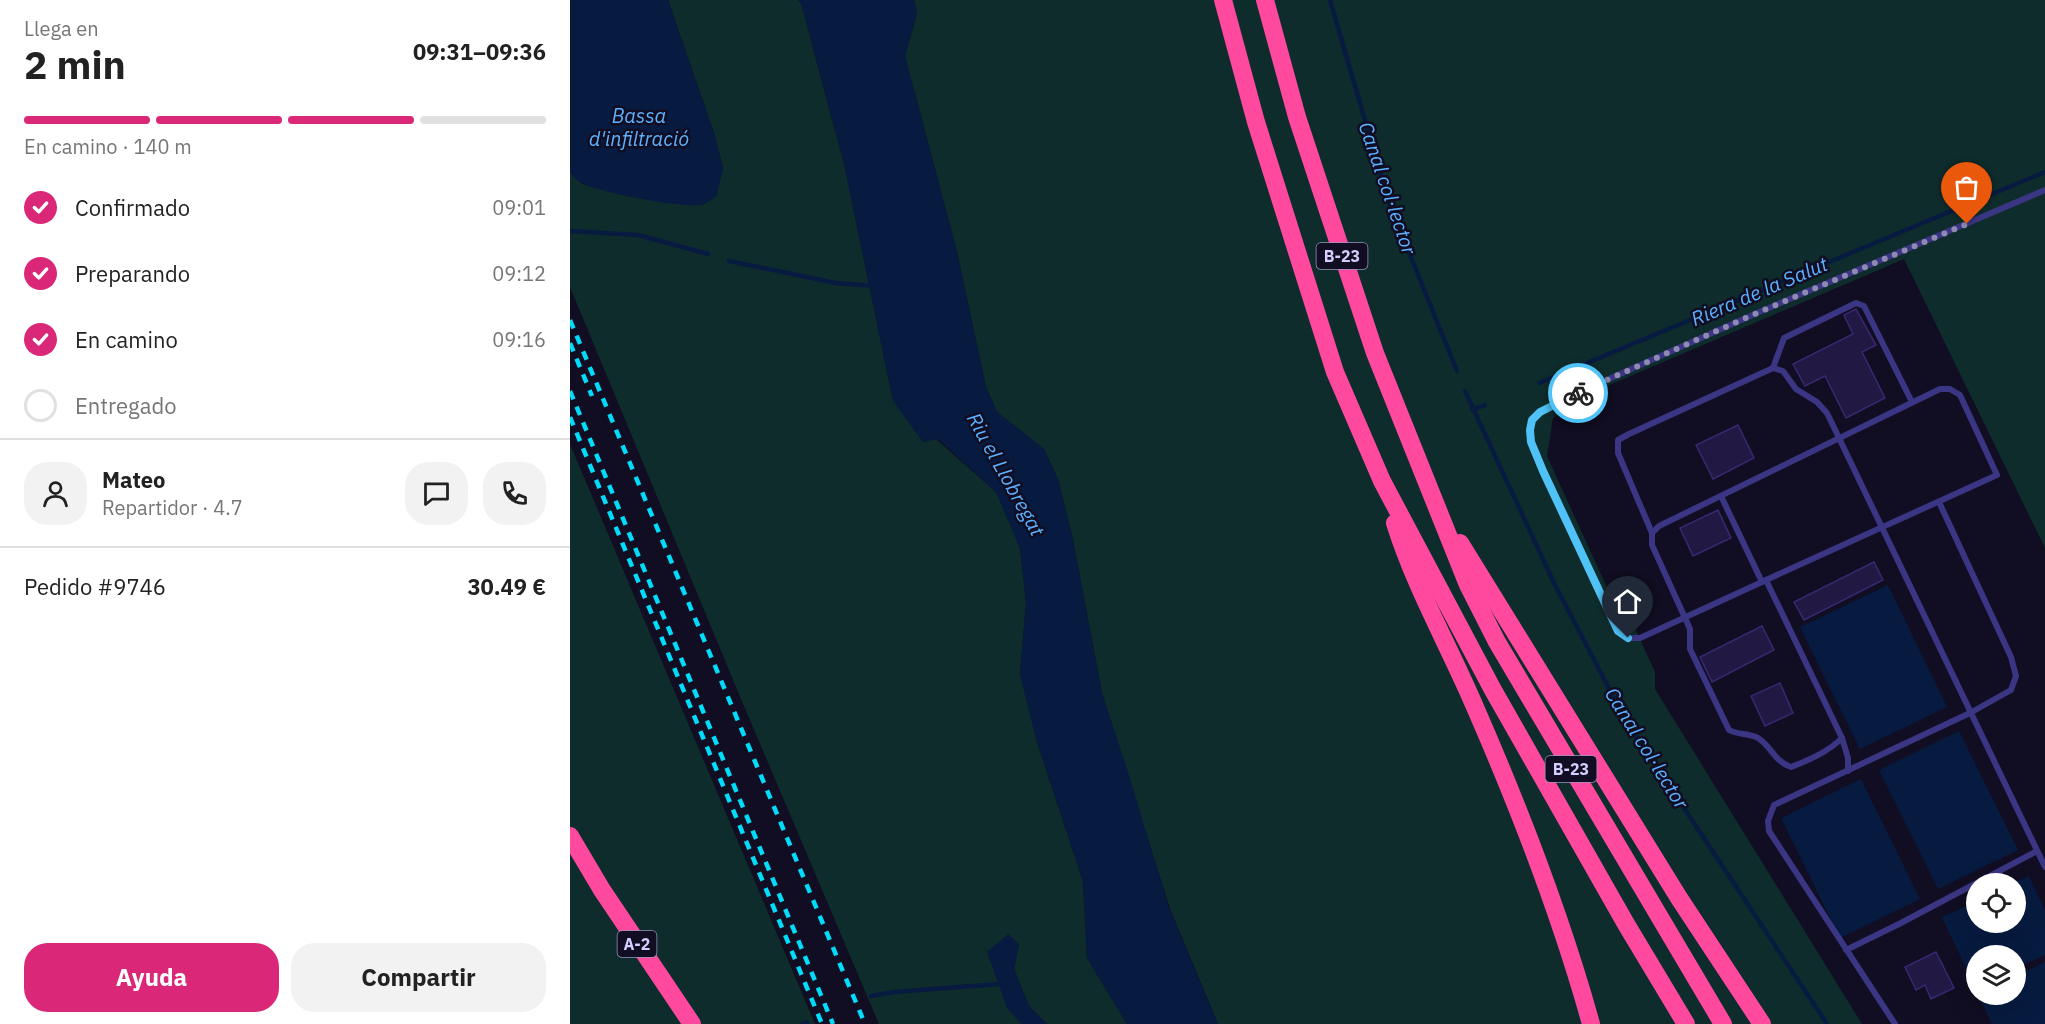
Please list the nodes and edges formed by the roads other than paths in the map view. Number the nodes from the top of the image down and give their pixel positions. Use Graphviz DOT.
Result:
graph roads {
  1 [pos="1223,0"];
  2 [pos="1265,0"];
  3 [pos="2045,190"];
  4 [pos="1773,368"];
  5 [pos="1912,402"];
  6 [pos="1838,438"];
  7 [pos="1382,482"];
  8 [pos="1721,496"];
  9 [pos="1939,501"];
  10 [pos="1437,506"];
  11 [pos="1881,528"];
  12 [pos="1652,532"];
  13 [pos="1764,581"];
  14 [pos="1684,618"];
  15 [pos="1970,713"];
  16 [pos="1842,738"];
  17 [pos="1848,771"];
  18 [pos="570,836"];
  19 [pos="2037,851"];
  20 [pos="2045,867"];
  21 [pos="1846,950"];
  22 [pos="692,1024"];
  23 [pos="1591,1024"];
  24 [pos="1686,1024"];
  25 [pos="1723,1024"];
  26 [pos="1762,1024"];
  27 [pos="1895,1024"];
  1 -- 7 [label="highway, B-23"];
  2 -- 10 [label="highway, B-23"];
  3 -- 14 [label="lane"];
  4 -- 5 [label="lane"];
  4 -- 6 [label="lane"];
  4 -- 12 [label="lane"];
  5 -- 6 [label="lane"];
  5 -- 9 [label="lane"];
  6 -- 8 [label="lane"];
  6 -- 11 [label="lane"];
  7 -- 23 [label="highway"];
  7 -- 24 [label="highway, B-23"];
  8 -- 12 [label="lane"];
  8 -- 13 [label="lane"];
  9 -- 11 [label="lane"];
  9 -- 15 [label="lane"];
  10 -- 25 [label="highway, B-23"];
  10 -- 26 [label="highway"];
  11 -- 13 [label="lane"];
  11 -- 15 [label="lane"];
  12 -- 14 [label="lane"];
  13 -- 14 [label="lane"];
  13 -- 16 [label="lane"];
  14 -- 16 [label="lane"];
  15 -- 17 [label="lane"];
  15 -- 19 [label="lane"];
  16 -- 17 [label="lane"];
  17 -- 21 [label="lane"];
  18 -- 22 [label="highway, A-2"];
  19 -- 20 [label="lane"];
  19 -- 21 [label="lane"];
  21 -- 27 [label="lane"];
}
